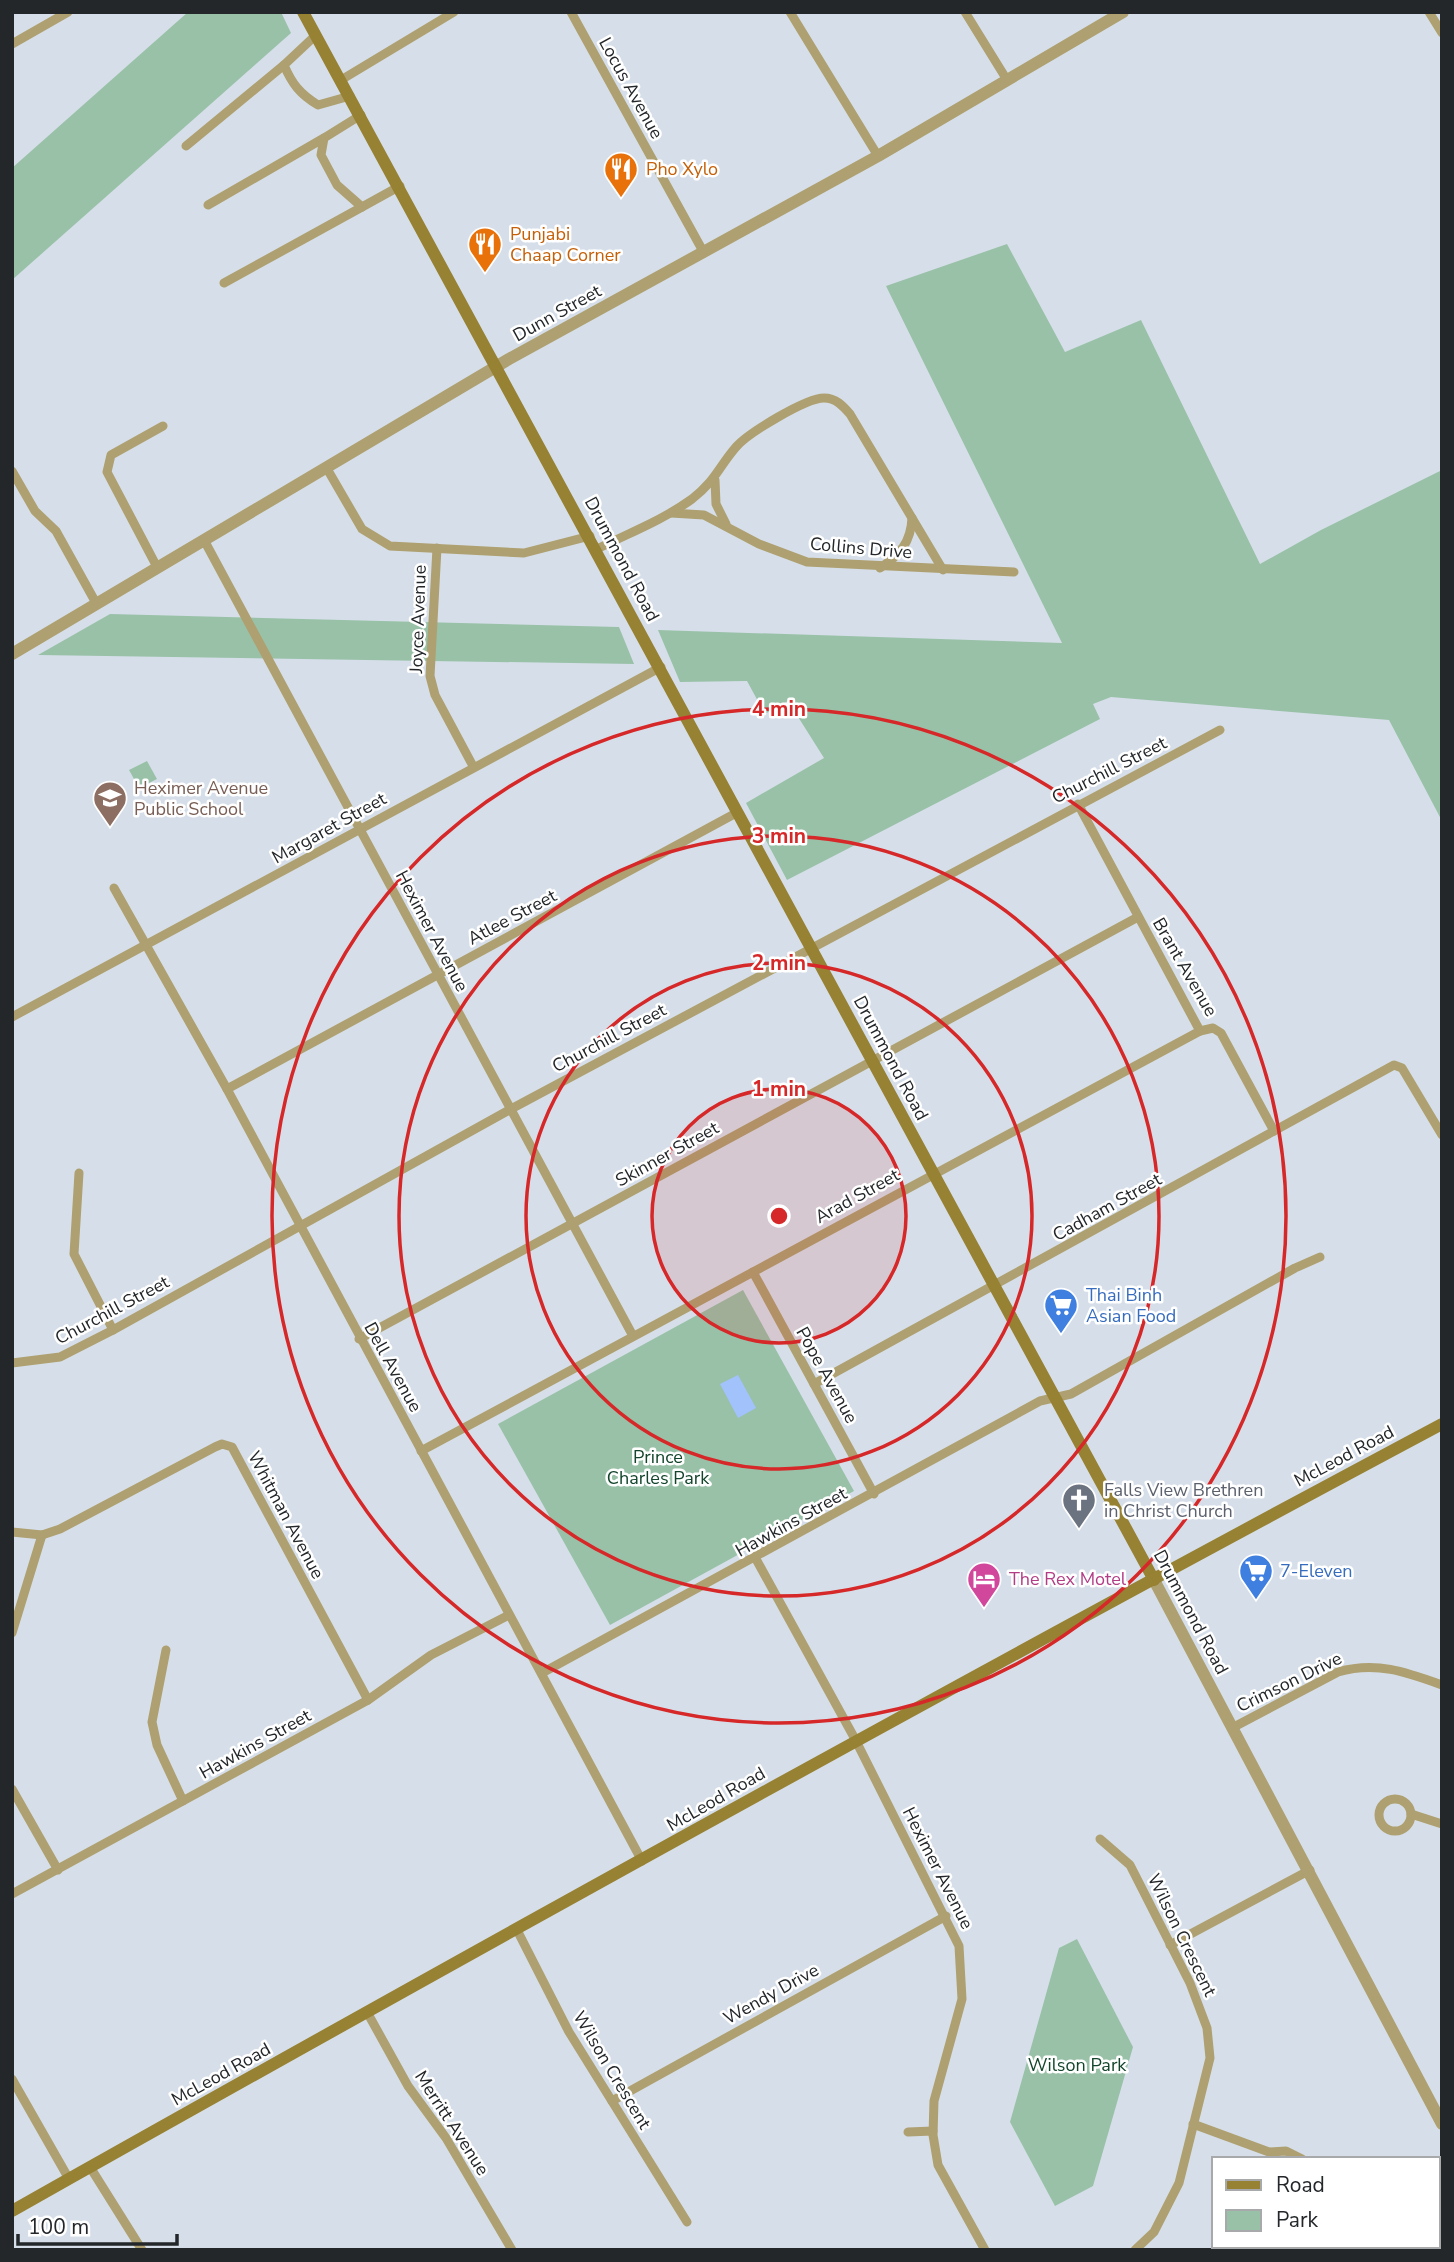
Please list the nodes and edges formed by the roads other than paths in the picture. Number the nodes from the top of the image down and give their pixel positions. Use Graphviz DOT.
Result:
graph roads {
  1 [pos="68,12"];
  2 [pos="303,12"];
  3 [pos="453,12"];
  4 [pos="571,12"];
  5 [pos="790,12"];
  6 [pos="965,12"];
  7 [pos="1123,12"];
  8 [pos="1429,12"];
  9 [pos="1442,33"];
  10 [pos="316,35"];
  11 [pos="12,44"];
  12 [pos="284,65"];
  13 [pos="341,80"];
  14 [pos="1007,80"];
  15 [pos="350,96"];
  16 [pos="361,115"];
  17 [pos="324,138"];
  18 [pos="186,146"];
  19 [pos="878,156"];
  20 [pos="400,186"];
  21 [pos="208,205"];
  22 [pos="362,207"];
  23 [pos="704,253"];
  24 [pos="225,283"];
  25 [pos="498,366"];
  26 [pos="163,426"];
  27 [pos="326,467"];
  28 [pos="12,471"];
  29 [pos="715,480"];
  30 [pos="671,513"];
  31 [pos="912,516"];
  32 [pos="728,526"];
  33 [pos="590,536"];
  34 [pos="204,540"];
  35 [pos="437,548"];
  36 [pos="597,549"];
  37 [pos="157,567"];
  38 [pos="880,568"];
  39 [pos="943,570"];
  40 [pos="1014,572"];
  41 [pos="96,603"];
  42 [pos="12,653"];
  43 [pos="661,667"];
  44 [pos="1220,730"];
  45 [pos="473,766"];
  46 [pos="1078,804"];
  47 [pos="738,812"];
  48 [pos="359,829"];
  49 [pos="114,888"];
  50 [pos="1138,917"];
  51 [pos="147,946"];
  52 [pos="812,947"];
  53 [pos="438,975"];
  54 [pos="12,1017"];
  55 [pos="1200,1031"];
  56 [pos="872,1060"];
  57 [pos="227,1089"];
  58 [pos="511,1109"];
  59 [pos="1274,1131"];
  60 [pos="1442,1135"];
  61 [pos="79,1172"];
  62 [pos="932,1173"];
  63 [pos="298,1225"];
  64 [pos="571,1225"];
  65 [pos="1320,1257"];
  66 [pos="753,1272"];
  67 [pos="994,1287"];
  68 [pos="113,1330"];
  69 [pos="633,1336"];
  70 [pos="359,1339"];
  71 [pos="12,1363"];
  72 [pos="814,1384"];
  73 [pos="1054,1398"];
  74 [pos="1442,1424"];
  75 [pos="421,1451"];
  76 [pos="874,1494"];
  77 [pos="12,1532"];
  78 [pos="42,1535"];
  79 [pos="756,1559"];
  80 [pos="1154,1580"];
  81 [pos="509,1615"];
  82 [pos="12,1633"];
  83 [pos="166,1650"];
  84 [pos="542,1673"];
  85 [pos="1442,1685"];
  86 [pos="368,1700"];
  87 [pos="1232,1728"];
  88 [pos="855,1739"];
  89 [pos="12,1789"];
  90 [pos="183,1801"];
  91 [pos="1411,1814"];
  92 [pos="1442,1824"];
  93 [pos="1100,1839"];
  94 [pos="642,1861"];
  95 [pos="58,1870"];
  96 [pos="1310,1870"];
  97 [pos="12,1894"];
  98 [pos="946,1916"];
  99 [pos="517,1930"];
  100 [pos="1170,1945"];
  101 [pos="368,2012"];
  102 [pos="12,2079"];
  103 [pos="612,2101"];
  104 [pos="1193,2124"];
  105 [pos="1442,2124"];
  106 [pos="933,2131"];
  107 [pos="908,2132"];
  108 [pos="1270,2156"];
  109 [pos="1298,2157"];
  110 [pos="90,2167"];
  111 [pos="69,2179"];
  112 [pos="12,2211"];
  113 [pos="687,2222"];
  114 [pos="142,2250"];
  115 [pos="512,2250"];
  116 [pos="985,2250"];
  117 [pos="1135,2250"];
  1 -- 11 [label="street"];
  2 -- 10 [label="main road, Drummond Road"];
  3 -- 13 [label="street"];
  4 -- 23 [label="street, Locus Avenue"];
  5 -- 19 [label="street"];
  6 -- 14 [label="street"];
  7 -- 14 [label="street, Dunn Street"];
  8 -- 9 [label="street"];
  10 -- 12 [label="street"];
  10 -- 13 [label="main road, Drummond Road"];
  12 -- 15 [label="street"];
  12 -- 18 [label="street"];
  13 -- 15 [label="main road, Drummond Road"];
  14 -- 19 [label="street, Dunn Street"];
  15 -- 16 [label="main road, Drummond Road"];
  16 -- 17 [label="street"];
  16 -- 20 [label="main road, Drummond Road"];
  17 -- 21 [label="street"];
  17 -- 22 [label="street"];
  19 -- 23 [label="street, Dunn Street"];
  20 -- 22 [label="street"];
  20 -- 25 [label="main road, Drummond Road"];
  22 -- 24 [label="street"];
  23 -- 25 [label="street, Dunn Street"];
  25 -- 27 [label="street, Dunn Street"];
  25 -- 33 [label="main road, Drummond Road"];
  26 -- 37 [label="street"];
  27 -- 34 [label="street, Dunn Street"];
  27 -- 35 [label="street"];
  28 -- 41 [label="street"];
  29 -- 30 [label="street"];
  29 -- 31 [label="street"];
  29 -- 32 [label="street"];
  30 -- 32 [label="street, Collins Drive"];
  30 -- 36 [label="street"];
  31 -- 38 [label="street"];
  31 -- 39 [label="street"];
  32 -- 38 [label="street, Collins Drive"];
  33 -- 35 [label="street"];
  33 -- 36 [label="main road, Drummond Road"];
  34 -- 37 [label="street, Dunn Street"];
  34 -- 48 [label="street, Heximer Avenue"];
  35 -- 45 [label="street, Joyce Avenue"];
  36 -- 43 [label="main road, Drummond Road"];
  37 -- 41 [label="street, Dunn Street"];
  38 -- 39 [label="street, Collins Drive"];
  39 -- 40 [label="street, Collins Drive"];
  41 -- 42 [label="street, Dunn Street"];
  43 -- 45 [label="street, Margaret Street"];
  43 -- 47 [label="main road, Drummond Road"];
  44 -- 46 [label="street, Churchill Street"];
  45 -- 48 [label="street, Margaret Street"];
  46 -- 50 [label="street, Brant Avenue"];
  46 -- 52 [label="street, Churchill Street"];
  47 -- 52 [label="main road, Drummond Road"];
  47 -- 53 [label="street, Atlee Street"];
  48 -- 51 [label="street, Margaret Street"];
  48 -- 53 [label="street, Heximer Avenue"];
  49 -- 51 [label="street, Dell Avenue"];
  50 -- 55 [label="street, Brant Avenue"];
  50 -- 56 [label="street, Skinner Street"];
  51 -- 54 [label="street, Margaret Street"];
  51 -- 57 [label="street, Dell Avenue"];
  52 -- 56 [label="main road, Drummond Road"];
  52 -- 58 [label="street, Churchill Street"];
  53 -- 57 [label="street, Atlee Street"];
  53 -- 58 [label="street, Heximer Avenue"];
  55 -- 59 [label="street, Brant Avenue"];
  55 -- 62 [label="street, Arad Street"];
  56 -- 62 [label="main road, Drummond Road"];
  56 -- 64 [label="street, Skinner Street"];
  57 -- 63 [label="street, Dell Avenue"];
  58 -- 63 [label="street, Churchill Street"];
  58 -- 64 [label="street, Heximer Avenue"];
  59 -- 60 [label="street, Cadham Street"];
  59 -- 67 [label="street, Cadham Street"];
  61 -- 68 [label="street"];
  62 -- 66 [label="street, Arad Street"];
  62 -- 67 [label="main road, Drummond Road"];
  63 -- 68 [label="street, Churchill Street"];
  63 -- 70 [label="street, Dell Avenue"];
  64 -- 69 [label="street, Heximer Avenue"];
  64 -- 70 [label="street, Skinner Street"];
  65 -- 73 [label="street, Hawkins Street"];
  66 -- 69 [label="street, Arad Street"];
  66 -- 72 [label="street, Pope Avenue"];
  67 -- 72 [label="street, Cadham Street"];
  67 -- 73 [label="main road, Drummond Road"];
  68 -- 71 [label="street, Churchill Street"];
  69 -- 75 [label="street, Arad Street"];
  70 -- 75 [label="street, Dell Avenue"];
  72 -- 76 [label="street, Pope Avenue"];
  73 -- 76 [label="street, Hawkins Street"];
  73 -- 80 [label="main road, Drummond Road"];
  74 -- 80 [label="main road, McLeod Road"];
  75 -- 81 [label="street, Dell Avenue"];
  76 -- 79 [label="street, Hawkins Street"];
  77 -- 78 [label="street, Whitman Avenue"];
  78 -- 82 [label="street"];
  78 -- 86 [label="street, Whitman Avenue"];
  79 -- 84 [label="street, Hawkins Street"];
  79 -- 88 [label="street, Heximer Avenue"];
  80 -- 87 [label="street, Drummond Road"];
  80 -- 88 [label="main road, McLeod Road"];
  81 -- 84 [label="street, Dell Avenue"];
  81 -- 86 [label="street, Hawkins Street"];
  83 -- 90 [label="street"];
  84 -- 94 [label="street, Dell Avenue"];
  85 -- 87 [label="street, Crimson Drive"];
  86 -- 90 [label="street, Hawkins Street"];
  87 -- 96 [label="street, Drummond Road"];
  88 -- 94 [label="main road, McLeod Road"];
  88 -- 98 [label="street, Heximer Avenue"];
  89 -- 95 [label="street"];
  90 -- 95 [label="street, Hawkins Street"];
  91 -- 92 [label="street"];
  93 -- 100 [label="street, Wilson Crescent"];
  94 -- 99 [label="main road, McLeod Road"];
  95 -- 97 [label="street, Hawkins Street"];
  96 -- 100 [label="street"];
  96 -- 105 [label="street, Drummond Road"];
  98 -- 103 [label="street, Wendy Drive"];
  98 -- 106 [label="street, Heximer Avenue"];
  99 -- 101 [label="main road, McLeod Road"];
  99 -- 103 [label="street, Wilson Crescent"];
  100 -- 104 [label="street, Wilson Crescent"];
  101 -- 110 [label="main road, McLeod Road"];
  101 -- 115 [label="street, Merritt Avenue"];
  102 -- 111 [label="street"];
  103 -- 113 [label="street, Wilson Crescent"];
  104 -- 108 [label="street"];
  104 -- 117 [label="street, Wilson Crescent"];
  106 -- 107 [label="street"];
  106 -- 116 [label="street, Heximer Avenue"];
  108 -- 109 [label="street"];
  110 -- 111 [label="main road, McLeod Road"];
  110 -- 114 [label="street"];
  111 -- 112 [label="main road, McLeod Road"];
}
